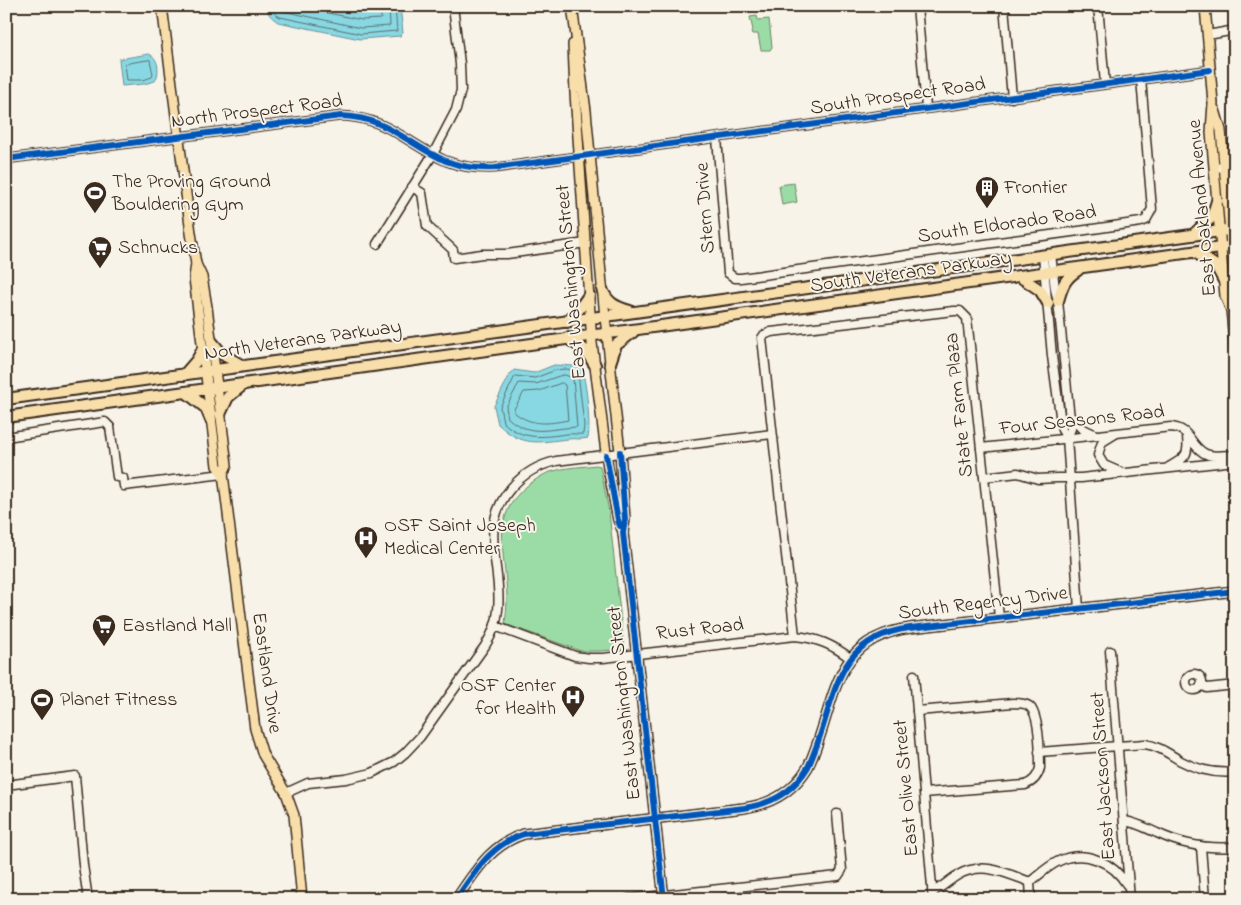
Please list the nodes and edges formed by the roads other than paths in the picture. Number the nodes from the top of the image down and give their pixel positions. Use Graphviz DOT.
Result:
graph roads {
  1 [pos="162,6"];
  2 [pos="453,6"];
  3 [pos="572,6"];
  4 [pos="918,6"];
  5 [pos="1004,6"];
  6 [pos="1098,6"];
  7 [pos="1205,6"];
  8 [pos="574,26"];
  9 [pos="1235,30"];
  10 [pos="1208,35"];
  11 [pos="1210,70"];
  12 [pos="1141,80"];
  13 [pos="1104,84"];
  14 [pos="1012,98"];
  15 [pos="1213,103"];
  16 [pos="926,108"];
  17 [pos="179,137"];
  18 [pos="717,138"];
  19 [pos="432,154"];
  20 [pos="590,156"];
  21 [pos="580,157"];
  22 [pos="6,159"];
  23 [pos="1235,166"];
  24 [pos="1224,167"];
  25 [pos="1214,168"];
  26 [pos="412,187"];
  27 [pos="1222,201"];
  28 [pos="1235,214"];
  29 [pos="1228,230"];
  30 [pos="1193,234"];
  31 [pos="586,243"];
  32 [pos="377,244"];
  33 [pos="1229,247"];
  34 [pos="1195,252"];
  35 [pos="1047,255"];
  36 [pos="196,264"];
  37 [pos="1081,267"];
  38 [pos="1049,272"];
  39 [pos="1234,274"];
  40 [pos="730,276"];
  41 [pos="1019,276"];
  42 [pos="1224,281"];
  43 [pos="602,289"];
  44 [pos="1235,289"];
  45 [pos="589,295"];
  46 [pos="1235,299"];
  47 [pos="1053,302"];
  48 [pos="1231,310"];
  49 [pos="636,312"];
  50 [pos="604,317"];
  51 [pos="591,319"];
  52 [pos="567,322"];
  53 [pos="638,329"];
  54 [pos="606,333"];
  55 [pos="591,335"];
  56 [pos="567,338"];
  57 [pos="212,342"];
  58 [pos="202,349"];
  59 [pos="1235,350"];
  60 [pos="610,363"];
  61 [pos="596,365"];
  62 [pos="244,367"];
  63 [pos="210,372"];
  64 [pos="184,375"];
  65 [pos="1065,381"];
  66 [pos="244,384"];
  67 [pos="212,388"];
  68 [pos="186,392"];
  69 [pos="6,399"];
  70 [pos="1058,402"];
  71 [pos="220,414"];
  72 [pos="1069,414"];
  73 [pos="6,417"];
  74 [pos="211,420"];
  75 [pos="1119,431"];
  76 [pos="772,434"];
  77 [pos="1094,434"];
  78 [pos="1187,434"];
  79 [pos="6,437"];
  80 [pos="1067,438"];
  81 [pos="982,448"];
  82 [pos="620,452"];
  83 [pos="1202,452"];
  84 [pos="606,455"];
  85 [pos="1235,456"];
  86 [pos="1235,462"];
  87 [pos="1197,466"];
  88 [pos="1168,468"];
  89 [pos="223,474"];
  90 [pos="1124,474"];
  91 [pos="984,477"];
  92 [pos="1071,478"];
  93 [pos="623,532"];
  94 [pos="1235,591"];
  95 [pos="1079,609"];
  96 [pos="1000,617"];
  97 [pos="495,626"];
  98 [pos="795,636"];
  99 [pos="1110,651"];
  100 [pos="636,654"];
  101 [pos="850,658"];
  102 [pos="914,675"];
  103 [pos="1201,685"];
  104 [pos="1235,685"];
  105 [pos="917,711"];
  106 [pos="1118,745"];
  107 [pos="1039,752"];
  108 [pos="1235,772"];
  109 [pos="6,785"];
  110 [pos="286,793"];
  111 [pos="924,793"];
  112 [pos="837,814"];
  113 [pos="655,818"];
  114 [pos="1124,821"];
  115 [pos="1201,847"];
  116 [pos="1235,847"];
  117 [pos="1030,882"];
  118 [pos="1129,888"];
  119 [pos="932,896"];
  120 [pos="664,897"];
  121 [pos="88,899"];
  122 [pos="302,899"];
  123 [pos="456,899"];
  124 [pos="628,899"];
  125 [pos="1031,899"];
  126 [pos="1130,899"];
  127 [pos="1205,899"];
  1 -- 17 [label="main road, Eastland Drive"];
  2 -- 19 [label="street"];
  3 -- 8 [label="main road, East Washington Street"];
  4 -- 16 [label="street"];
  5 -- 14 [label="street"];
  6 -- 13 [label="street"];
  7 -- 10 [label="main road, East Oakland Avenue"];
  8 -- 20 [label="main road, East Washington Street"];
  8 -- 21 [label="main road, East Washington Street"];
  9 -- 10 [label="street"];
  10 -- 11 [label="main road, East Oakland Avenue"];
  11 -- 12 [label="street, South Prospect Road"];
  11 -- 15 [label="main road, East Oakland Avenue"];
  12 -- 13 [label="street, South Prospect Road"];
  12 -- 40 [label="street, South Eldorado Road"];
  13 -- 14 [label="street, South Prospect Road"];
  14 -- 16 [label="street, South Prospect Road"];
  15 -- 24 [label="main road, East Oakland Avenue"];
  15 -- 25 [label="main road, East Oakland Avenue"];
  16 -- 18 [label="street, South Prospect Road"];
  17 -- 19 [label="street, North Prospect Road"];
  17 -- 22 [label="street, North Prospect Road"];
  17 -- 36 [label="main road, Eastland Drive"];
  18 -- 20 [label="street, South Prospect Road"];
  18 -- 40 [label="street, Stern Drive"];
  19 -- 21 [label="street, North Prospect Road"];
  19 -- 26 [label="street"];
  20 -- 21 [label="street, North Prospect Road"];
  20 -- 43 [label="main road, East Washington Street"];
  21 -- 31 [label="main road, East Washington Street"];
  23 -- 24 [label="street"];
  24 -- 25 [label="street"];
  24 -- 27 [label="main road, East Oakland Avenue"];
  25 -- 27 [label="main road, East Oakland Avenue"];
  26 -- 31 [label="street"];
  26 -- 32 [label="street"];
  27 -- 28 [label="highway"];
  27 -- 29 [label="main road, East Oakland Avenue"];
  27 -- 30 [label="highway"];
  29 -- 30 [label="highway, South Veterans Parkway"];
  29 -- 33 [label="main road, East Oakland Avenue"];
  30 -- 35 [label="highway, South Veterans Parkway"];
  31 -- 45 [label="main road, East Washington Street"];
  33 -- 34 [label="highway, South Veterans Parkway"];
  33 -- 39 [label="main road, East Oakland Avenue"];
  33 -- 42 [label="main road, East Oakland Avenue"];
  34 -- 37 [label="highway, South Veterans Parkway"];
  34 -- 42 [label="highway"];
  35 -- 38 [label="street"];
  35 -- 49 [label="highway, South Veterans Parkway"];
  36 -- 57 [label="main road, Eastland Drive"];
  36 -- 58 [label="main road, Eastland Drive"];
  37 -- 38 [label="highway, South Veterans Parkway"];
  37 -- 47 [label="highway"];
  38 -- 41 [label="highway, South Veterans Parkway"];
  38 -- 47 [label="street"];
  39 -- 44 [label="main road, East Oakland Avenue"];
  41 -- 47 [label="highway"];
  41 -- 53 [label="highway, South Veterans Parkway"];
  42 -- 48 [label="main road, East Oakland Avenue"];
  43 -- 49 [label="highway"];
  43 -- 50 [label="main road, East Washington Street"];
  45 -- 51 [label="main road, East Washington Street"];
  45 -- 52 [label="highway"];
  46 -- 48 [label="main road, East Oakland Avenue"];
  47 -- 65 [label="street"];
  47 -- 70 [label="street"];
  48 -- 59 [label="main road, East Oakland Avenue"];
  49 -- 50 [label="highway, South Veterans Parkway"];
  50 -- 51 [label="highway, North Veterans Parkway"];
  50 -- 54 [label="main road, East Washington Street"];
  51 -- 52 [label="highway, North Veterans Parkway"];
  51 -- 55 [label="main road, East Washington Street"];
  52 -- 62 [label="highway, North Veterans Parkway"];
  53 -- 54 [label="highway, South Veterans Parkway"];
  53 -- 60 [label="highway"];
  54 -- 55 [label="highway, South Veterans Parkway"];
  54 -- 60 [label="main road, East Washington Street"];
  55 -- 56 [label="highway, North Veterans Parkway"];
  55 -- 61 [label="main road, East Washington Street"];
  56 -- 61 [label="highway"];
  56 -- 66 [label="highway, North Veterans Parkway"];
  57 -- 62 [label="highway"];
  57 -- 63 [label="main road, Eastland Drive"];
  58 -- 63 [label="main road, Eastland Drive"];
  58 -- 64 [label="highway"];
  60 -- 82 [label="main road, East Washington Street"];
  61 -- 84 [label="main road, East Washington Street"];
  62 -- 63 [label="highway, North Veterans Parkway"];
  63 -- 64 [label="highway, North Veterans Parkway"];
  63 -- 67 [label="main road, Eastland Drive"];
  64 -- 69 [label="highway, North Veterans Parkway"];
  65 -- 70 [label="street"];
  65 -- 72 [label="street"];
  66 -- 67 [label="highway, North Veterans Parkway"];
  66 -- 71 [label="highway"];
  67 -- 68 [label="highway, North Veterans Parkway"];
  67 -- 71 [label="main road, Eastland Drive"];
  67 -- 74 [label="main road, Eastland Drive"];
  68 -- 73 [label="highway, North Veterans Parkway"];
  68 -- 74 [label="highway"];
  70 -- 80 [label="street"];
  71 -- 89 [label="main road, Eastland Drive"];
  72 -- 77 [label="street"];
  72 -- 80 [label="street"];
  74 -- 89 [label="main road, Eastland Drive"];
  75 -- 77 [label="street, Four Seasons Road"];
  75 -- 78 [label="street, Four Seasons Road"];
  75 -- 90 [label="street"];
  76 -- 81 [label="street, State Farm Plaza"];
  76 -- 82 [label="street"];
  76 -- 98 [label="street, State Farm Plaza"];
  77 -- 80 [label="street, Four Seasons Road"];
  78 -- 83 [label="street, Four Seasons Road"];
  78 -- 88 [label="street"];
  79 -- 89 [label="street"];
  80 -- 81 [label="street, Four Seasons Road"];
  80 -- 92 [label="street"];
  81 -- 91 [label="street, State Farm Plaza"];
  82 -- 84 [label="street"];
  82 -- 93 [label="main road, East Washington Street"];
  83 -- 85 [label="street"];
  83 -- 87 [label="street"];
  84 -- 93 [label="main road, East Washington Street"];
  84 -- 97 [label="street"];
  86 -- 87 [label="street"];
  87 -- 88 [label="street"];
  88 -- 90 [label="street"];
  89 -- 110 [label="main road, Eastland Drive"];
  90 -- 92 [label="street"];
  91 -- 92 [label="street"];
  91 -- 96 [label="street, State Farm Plaza"];
  92 -- 95 [label="street"];
  93 -- 100 [label="main road, East Washington Street"];
  94 -- 95 [label="main road, South Regency Drive"];
  95 -- 96 [label="main road, South Regency Drive"];
  96 -- 101 [label="main road, South Regency Drive"];
  97 -- 100 [label="street, Rust Road"];
  97 -- 110 [label="street"];
  98 -- 100 [label="street, Rust Road"];
  98 -- 101 [label="street, Rust Road"];
  99 -- 106 [label="street, East Jackson Street"];
  100 -- 113 [label="main road, East Washington Street"];
  101 -- 113 [label="main road, South Regency Drive"];
  102 -- 105 [label="street, East Olive Street"];
  103 -- 104 [label="street"];
  105 -- 107 [label="street"];
  105 -- 111 [label="street, East Olive Street"];
  106 -- 107 [label="street"];
  106 -- 108 [label="street"];
  106 -- 114 [label="street, East Jackson Street"];
  107 -- 111 [label="street"];
  109 -- 121 [label="street"];
  110 -- 122 [label="main road, Eastland Drive"];
  111 -- 119 [label="street, East Olive Street"];
  112 -- 120 [label="street"];
  113 -- 120 [label="main road, East Washington Street"];
  113 -- 123 [label="main road, South Regency Drive"];
  114 -- 115 [label="street"];
  114 -- 118 [label="street, East Jackson Street"];
  115 -- 116 [label="street"];
  115 -- 127 [label="street"];
  117 -- 118 [label="street"];
  117 -- 119 [label="street"];
  117 -- 125 [label="street"];
  118 -- 126 [label="street, East Jackson Street"];
  120 -- 124 [label="street"];
}
